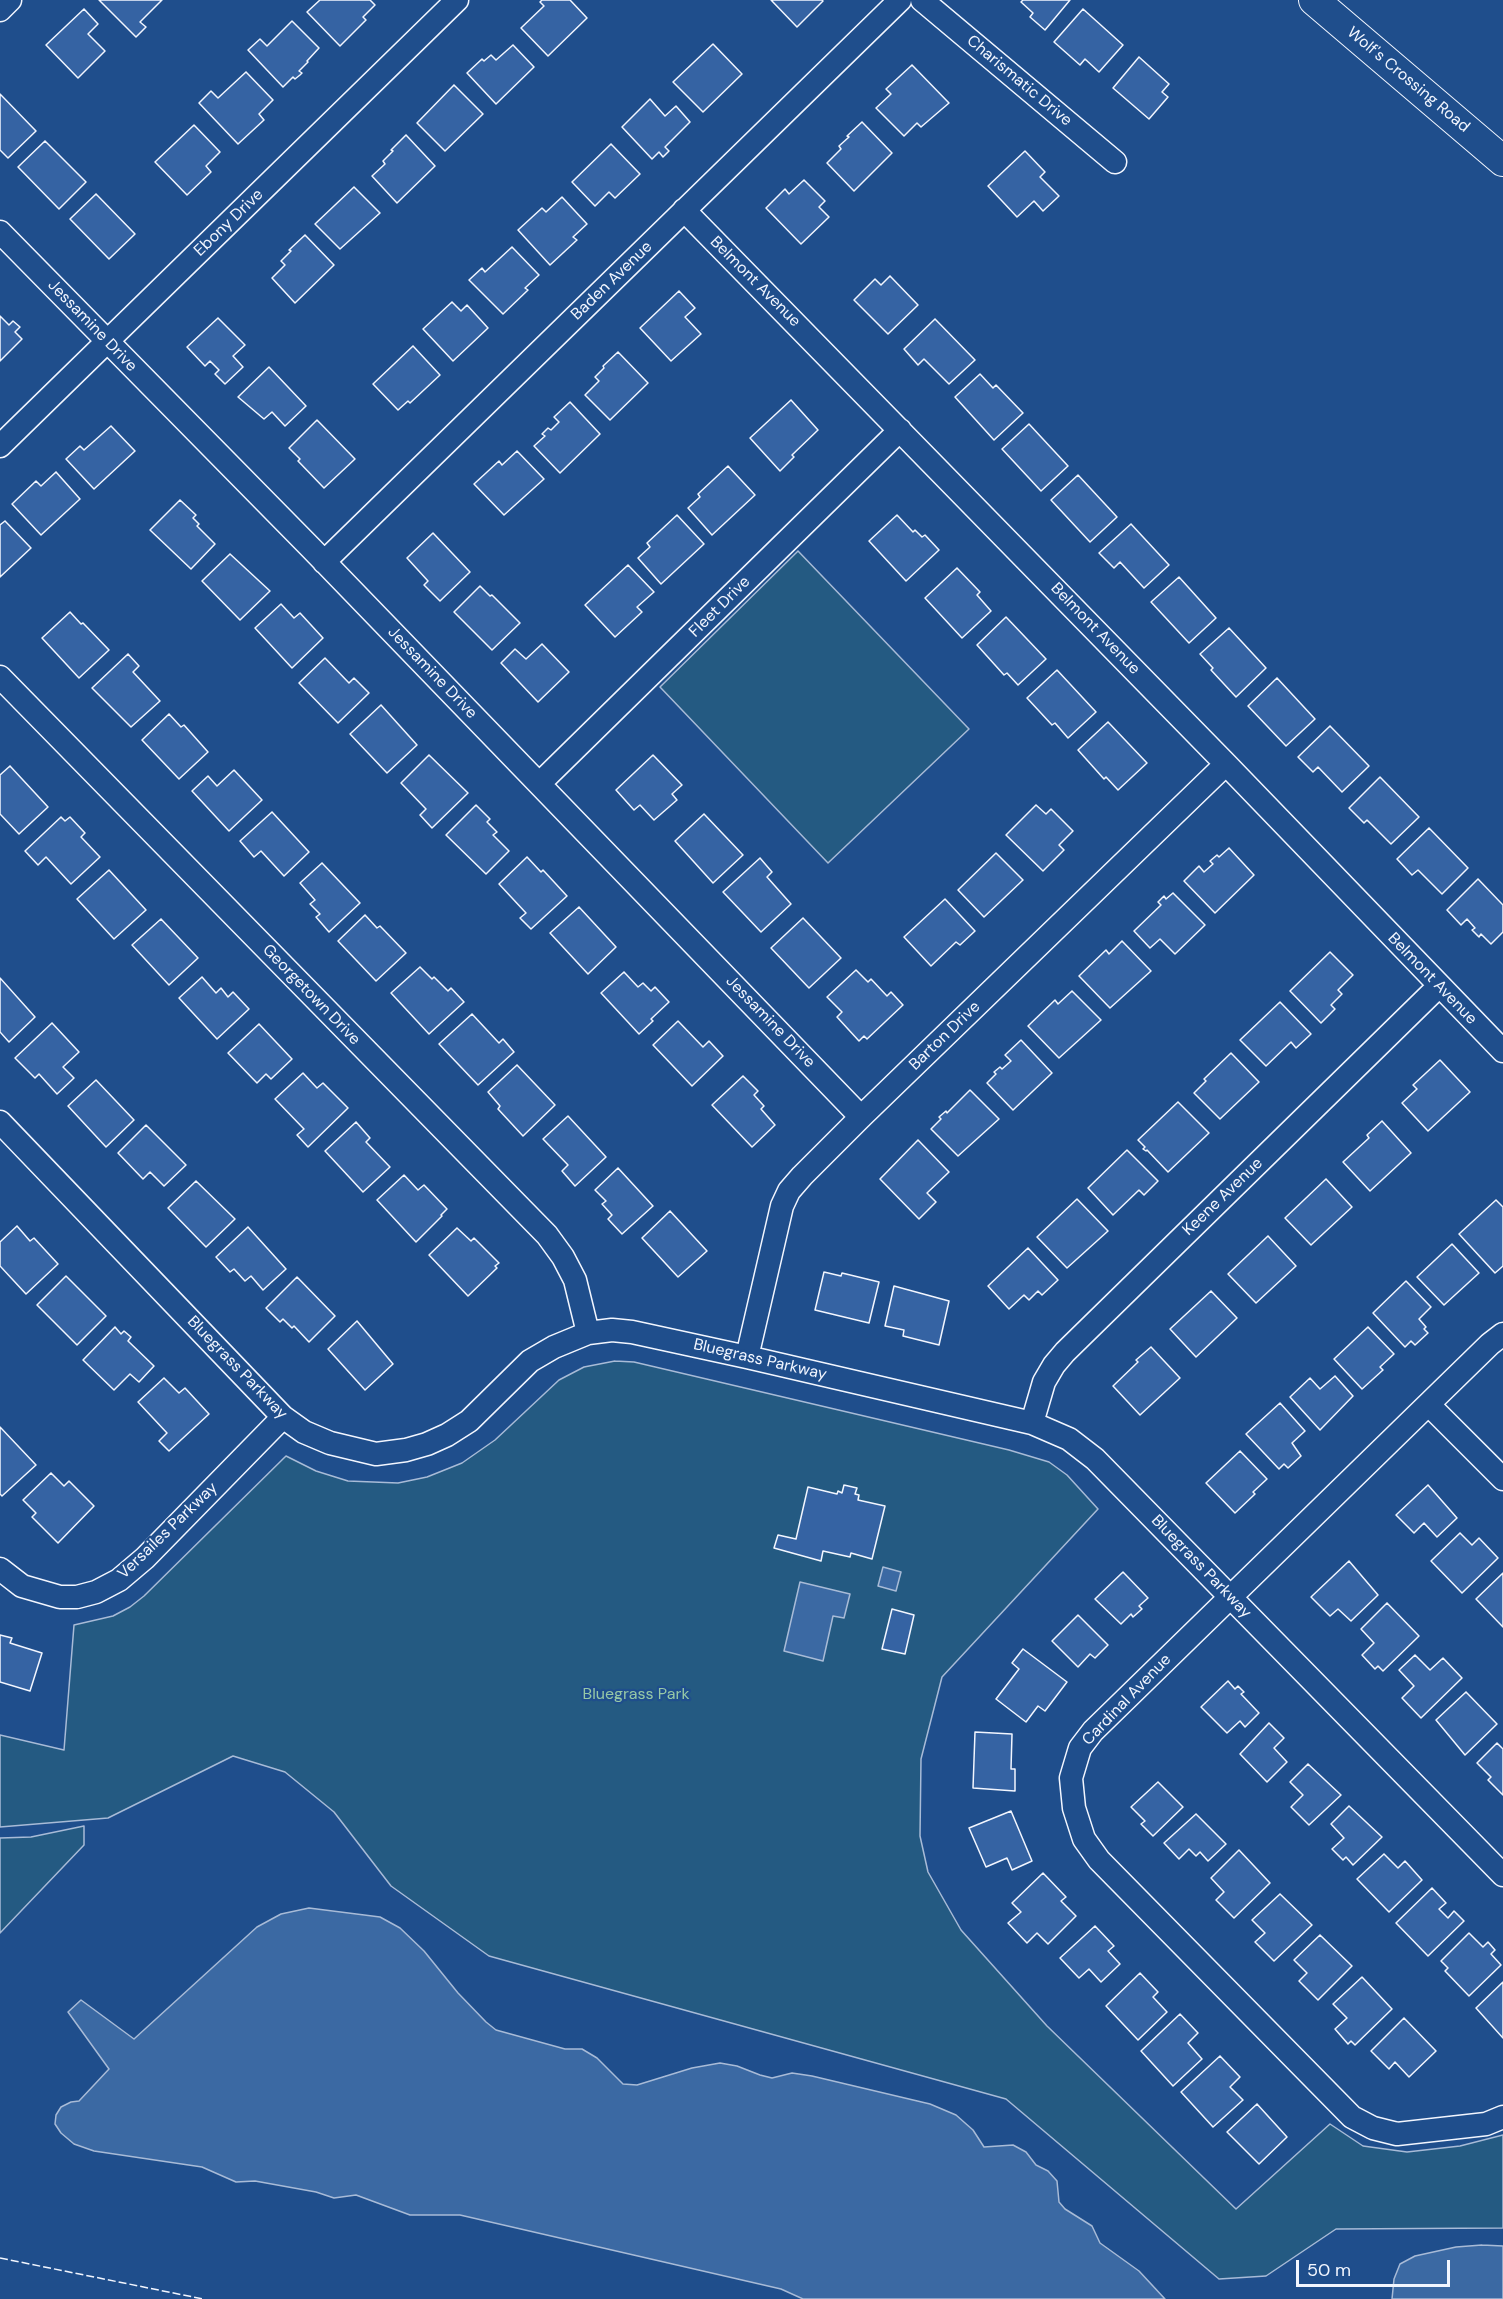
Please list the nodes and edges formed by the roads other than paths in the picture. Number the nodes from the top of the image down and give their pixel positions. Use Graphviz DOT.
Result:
graph roads {
  1 [pos="10,0"];
  2 [pos="457,0"];
  3 [pos="900,0"];
  4 [pos="922,0"];
  5 [pos="1314,0"];
  6 [pos="0,10"];
  7 [pos="1503,161"];
  8 [pos="1115,162"];
  9 [pos="684,210"];
  10 [pos="0,232"];
  11 [pos="107,341"];
  12 [pos="900,430"];
  13 [pos="0,446"];
  14 [pos="324,562"];
  15 [pos="0,677"];
  16 [pos="1226,764"];
  17 [pos="540,783"];
  18 [pos="1438,986"];
  19 [pos="1503,1051"];
  20 [pos="861,1117"];
  21 [pos="0,1122"];
  22 [pos="588,1333"];
  23 [pos="1503,1334"];
  24 [pos="747,1357"];
  25 [pos="1429,1405"];
  26 [pos="283,1417"];
  27 [pos="1032,1423"];
  28 [pos="1503,1479"];
  29 [pos="0,1569"];
  30 [pos="1230,1598"];
  31 [pos="1503,1875"];
  32 [pos="1503,2117"];
  1 -- 6 [label="street"];
  2 -- 11 [label="street, Ebony Drive"];
  3 -- 9 [label="street, Baden Avenue"];
  4 -- 8 [label="street, Charismatic Drive"];
  5 -- 7 [label="main road, Wolf's Crossing Road"];
  9 -- 12 [label="street, Belmont Avenue"];
  9 -- 14 [label="street, Baden Avenue"];
  10 -- 11 [label="street, Jessamine Drive"];
  11 -- 13 [label="street, Ebony Drive"];
  11 -- 14 [label="street, Jessamine Drive"];
  12 -- 16 [label="street, Belmont Avenue"];
  12 -- 17 [label="street, Fleet Drive"];
  14 -- 17 [label="street, Jessamine Drive"];
  15 -- 22 [label="street, Georgetown Drive"];
  16 -- 18 [label="street, Belmont Avenue"];
  16 -- 20 [label="street, Barton Drive"];
  17 -- 20 [label="street, Jessamine Drive"];
  18 -- 19 [label="street, Belmont Avenue"];
  18 -- 27 [label="street, Keene Avenue"];
  20 -- 24 [label="street, Barton Drive"];
  21 -- 26 [label="street, Bluegrass Parkway"];
  22 -- 24 [label="street, Bluegrass Parkway"];
  22 -- 26 [label="street, Bluegrass Parkway"];
  23 -- 25 [label="street, Cardinal Avenue"];
  24 -- 27 [label="street, Bluegrass Parkway"];
  25 -- 28 [label="street"];
  25 -- 30 [label="street, Cardinal Avenue"];
  26 -- 29 [label="street, Versailes Parkway"];
  27 -- 30 [label="street, Bluegrass Parkway"];
  30 -- 31 [label="street, Bluegrass Parkway"];
  30 -- 32 [label="street, Cardinal Avenue"];
}
